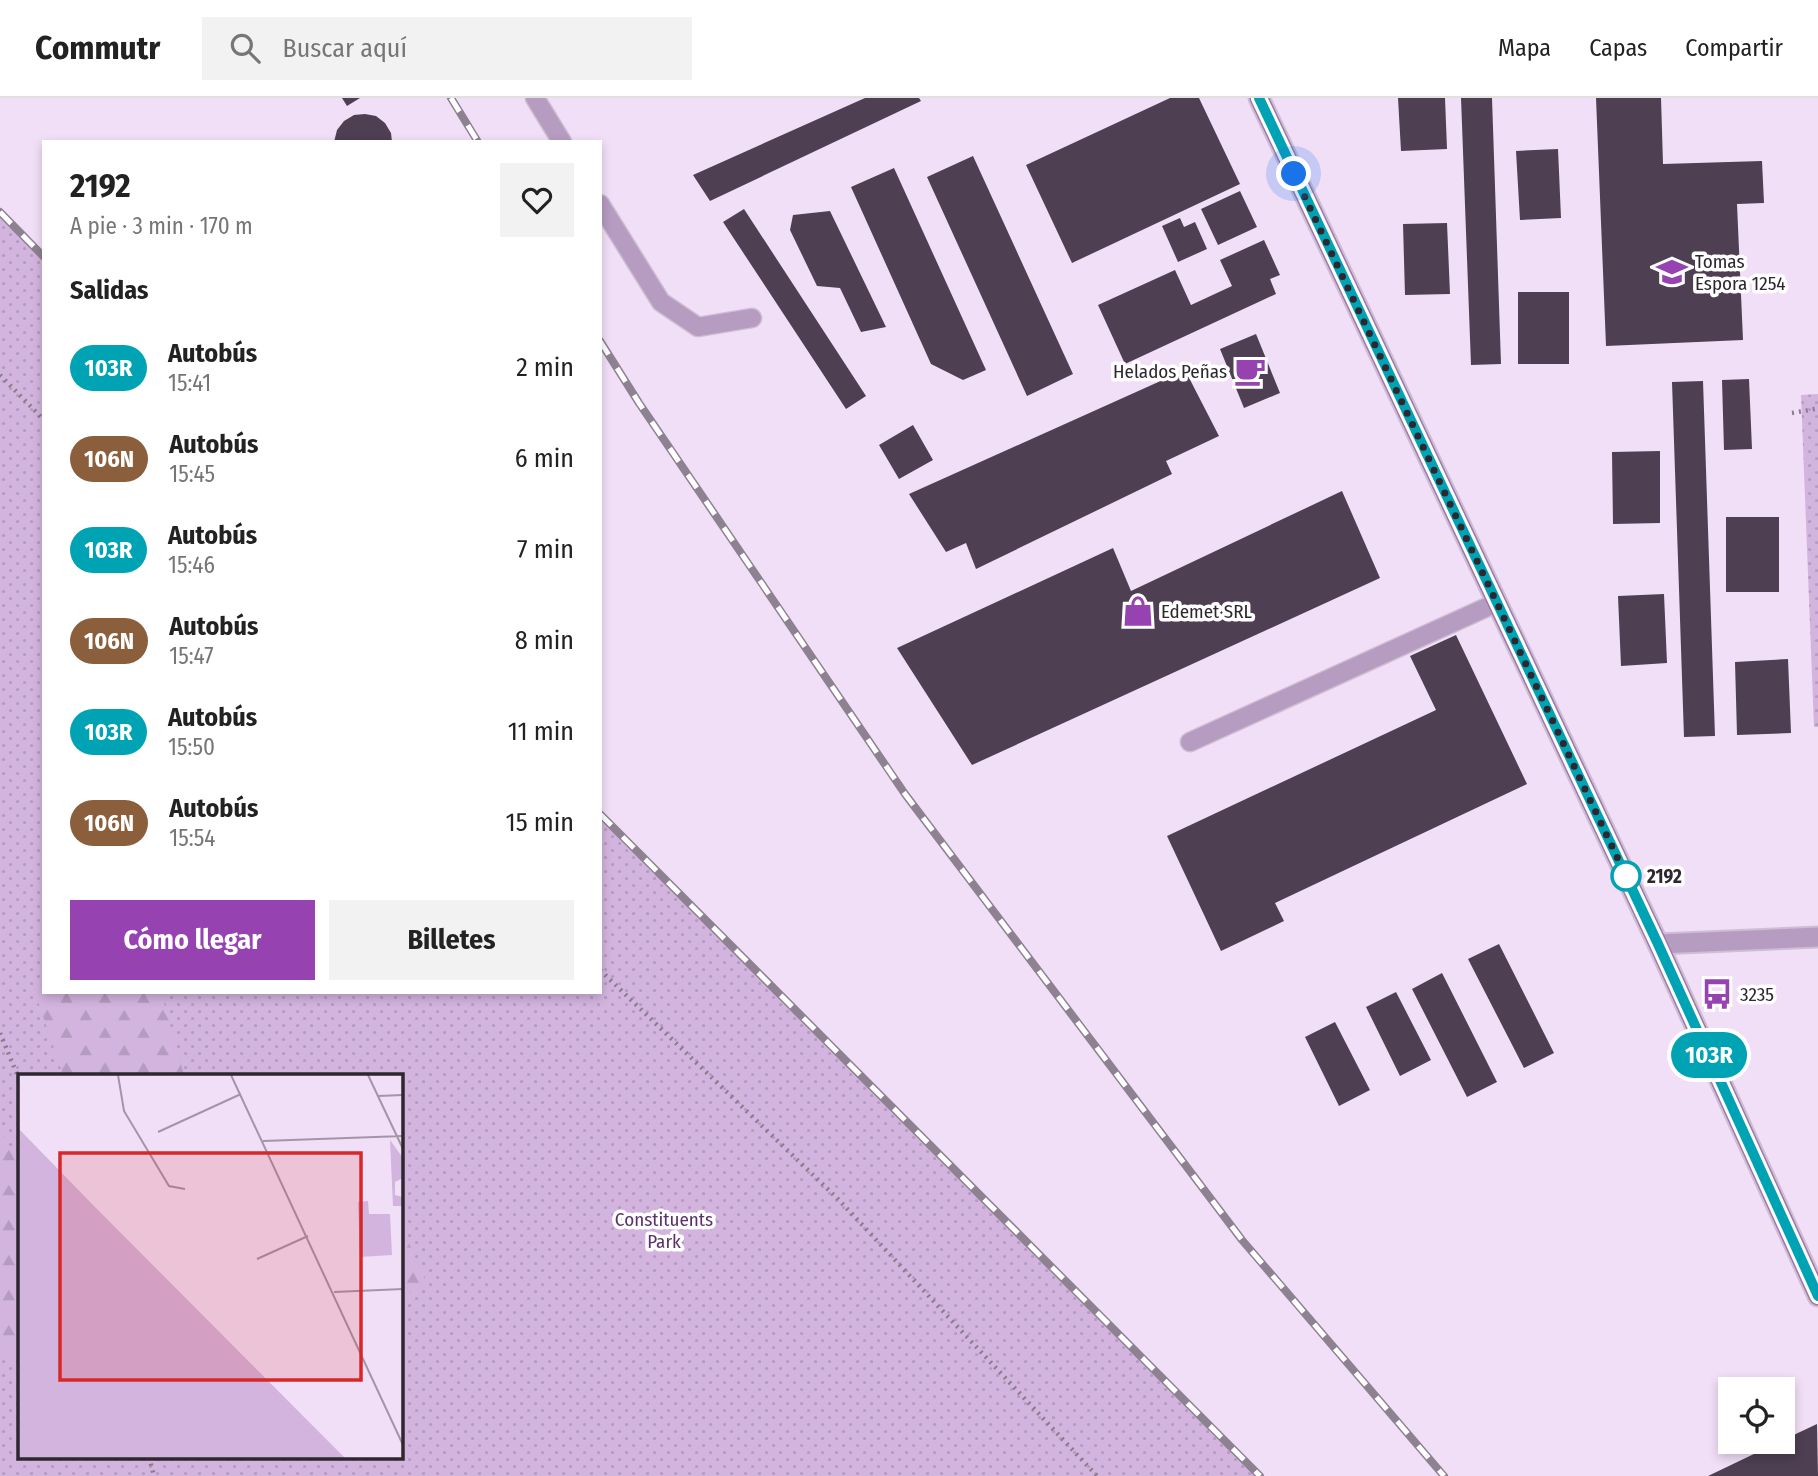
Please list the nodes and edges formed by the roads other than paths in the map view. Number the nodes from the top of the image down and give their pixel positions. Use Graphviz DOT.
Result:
graph roads {
  1 [pos="535,98"];
  2 [pos="1259,98"];
  3 [pos="561,140"];
  4 [pos="602,207"];
  5 [pos="752,318"];
  6 [pos="1496,603"];
  7 [pos="1190,742"];
  8 [pos="1818,937"];
  9 [pos="1658,944"];
  10 [pos="1818,1296"];
  1 -- 3 [label="lane"];
  2 -- 6 [label="main road"];
  4 -- 5 [label="lane"];
  6 -- 7 [label="lane"];
  6 -- 9 [label="main road"];
  8 -- 9 [label="street"];
  9 -- 10 [label="main road"];
}
